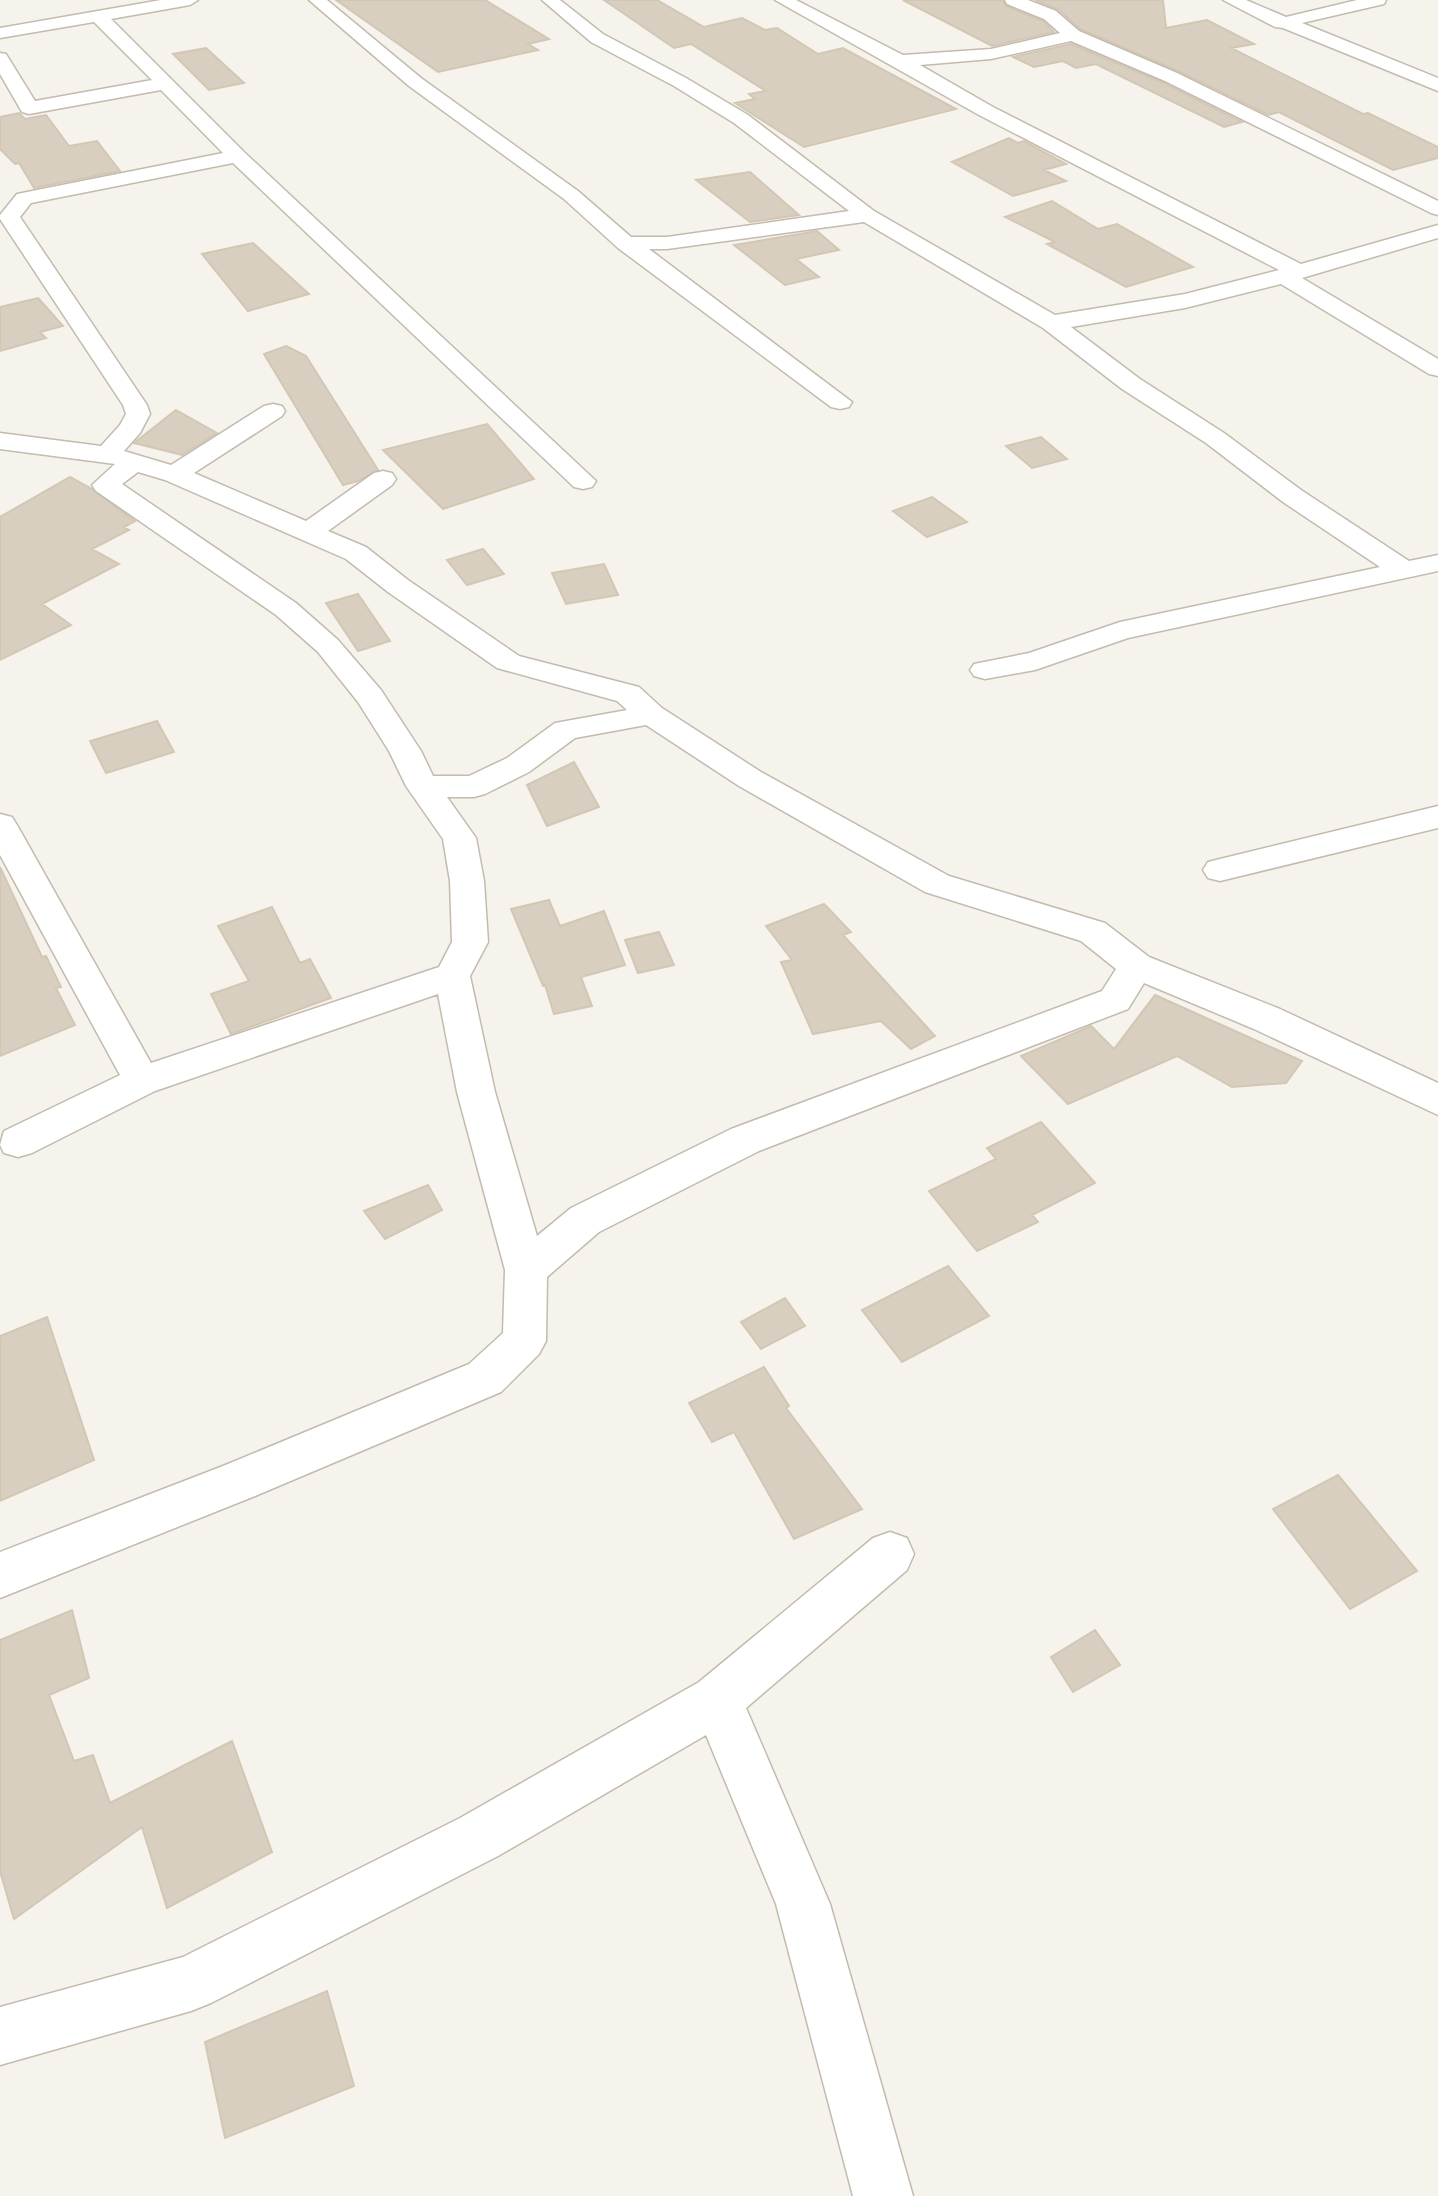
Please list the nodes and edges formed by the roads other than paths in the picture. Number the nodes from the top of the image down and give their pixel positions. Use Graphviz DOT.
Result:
graph roads {
  1 [pos="190,0"];
  2 [pos="317,0"];
  3 [pos="550,0"];
  4 [pos="783,0"];
  5 [pos="1013,0"];
  6 [pos="1231,0"];
  7 [pos="1378,0"];
  8 [pos="98,16"];
  9 [pos="1281,23"];
  10 [pos="0,33"];
  11 [pos="1073,35"];
  12 [pos="0,58"];
  13 [pos="900,61"];
  14 [pos="167,83"];
  15 [pos="1438,85"];
  16 [pos="237,156"];
  17 [pos="1438,209"];
  18 [pos="867,215"];
  19 [pos="1438,231"];
  20 [pos="626,243"];
  21 [pos="1290,273"];
  22 [pos="1051,324"];
  23 [pos="1438,369"];
  24 [pos="840,402"];
  25 [pos="273,411"];
  26 [pos="0,442"];
  27 [pos="121,458"];
  28 [pos="174,474"];
  29 [pos="383,479"];
  30 [pos="583,481"];
  31 [pos="307,532"];
  32 [pos="1438,563"];
  33 [pos="1404,570"];
  34 [pos="985,670"];
  35 [pos="652,715"];
  36 [pos="422,786"];
  37 [pos="1438,817"];
  38 [pos="0,825"];
  39 [pos="1220,870"];
  40 [pos="1136,966"];
  41 [pos="452,976"];
  42 [pos="142,1081"];
  43 [pos="1438,1100"];
  44 [pos="18,1142"];
  45 [pos="526,1270"];
  46 [pos="890,1554"];
  47 [pos="0,1575"];
  48 [pos="718,1700"];
  49 [pos="0,2036"];
  50 [pos="883,2196"];
  1 -- 8 [label="street"];
  2 -- 20 [label="street"];
  3 -- 18 [label="street"];
  4 -- 13 [label="street"];
  5 -- 11 [label="street"];
  6 -- 9 [label="street"];
  7 -- 9 [label="street"];
  8 -- 10 [label="street"];
  8 -- 14 [label="street"];
  9 -- 15 [label="street"];
  11 -- 13 [label="street"];
  11 -- 17 [label="street"];
  12 -- 14 [label="street"];
  13 -- 21 [label="street"];
  14 -- 16 [label="street"];
  16 -- 27 [label="street"];
  16 -- 30 [label="street"];
  18 -- 20 [label="street"];
  18 -- 22 [label="street"];
  19 -- 21 [label="street"];
  20 -- 24 [label="street"];
  21 -- 22 [label="street"];
  21 -- 23 [label="street"];
  22 -- 33 [label="street"];
  25 -- 28 [label="street"];
  26 -- 27 [label="street"];
  27 -- 28 [label="street"];
  27 -- 36 [label="street"];
  28 -- 31 [label="street"];
  29 -- 31 [label="street"];
  31 -- 35 [label="street"];
  32 -- 33 [label="street"];
  33 -- 34 [label="street"];
  35 -- 36 [label="street"];
  35 -- 40 [label="street"];
  36 -- 41 [label="street"];
  37 -- 39 [label="street"];
  38 -- 42 [label="street"];
  40 -- 43 [label="street"];
  40 -- 45 [label="street"];
  41 -- 42 [label="street"];
  41 -- 45 [label="street"];
  42 -- 44 [label="street"];
  45 -- 47 [label="street"];
  46 -- 48 [label="street"];
  48 -- 49 [label="street"];
  48 -- 50 [label="street"];
}
